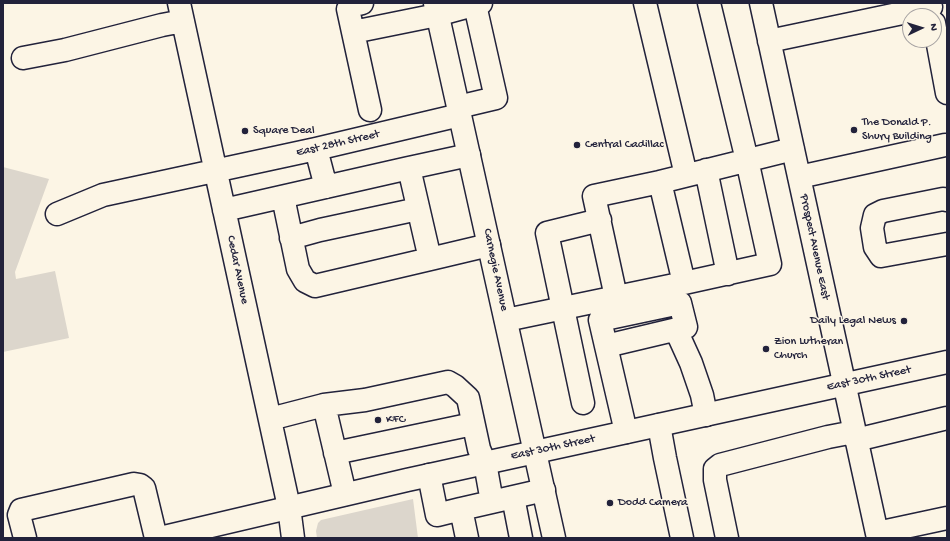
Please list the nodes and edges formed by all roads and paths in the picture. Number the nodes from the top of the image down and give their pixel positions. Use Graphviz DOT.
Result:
graph roads {
  1 [pos="362,3"];
  2 [pos="645,3"];
  3 [pos="709,3"];
  4 [pos="761,3"];
  5 [pos="478,4"];
  6 [pos="436,9"];
  7 [pos="181,12"];
  8 [pos="902,18"];
  9 [pos="353,32"];
  10 [pos="769,42"];
  11 [pos="939,48"];
  12 [pos="23,58"];
  13 [pos="946,82"];
  14 [pos="370,110"];
  15 [pos="459,111"];
  16 [pos="946,145"];
  17 [pos="316,149"];
  18 [pos="792,149"];
  19 [pos="469,155"];
  20 [pos="747,160"];
  21 [pos="409,168"];
  22 [pos="216,171"];
  23 [pos="696,173"];
  24 [pos="799,177"];
  25 [pos="660,182"];
  26 [pos="326,187"];
  27 [pos="283,197"];
  28 [pos="947,200"];
  29 [pos="418,209"];
  30 [pos="224,210"];
  31 [pos="57,214"];
  32 [pos="600,220"];
  33 [pos="291,238"];
  34 [pos="947,244"];
  35 [pos="489,245"];
  36 [pos="430,259"];
  37 [pos="728,274"];
  38 [pos="684,284"];
  39 [pos="616,298"];
  40 [pos="564,308"];
  41 [pos="506,320"];
  42 [pos="947,362"];
  43 [pos="843,384"];
  44 [pos="583,403"];
  45 [pos="324,405"];
  46 [pos="706,415"];
  47 [pos="947,418"];
  48 [pos="270,419"];
  49 [pos="473,424"];
  50 [pos="659,425"];
  51 [pos="626,432"];
  52 [pos="855,436"];
  53 [pos="535,452"];
  54 [pos="335,453"];
  55 [pos="485,463"];
  56 [pos="429,475"];
  57 [pos="544,490"];
  58 [pos="345,494"];
  59 [pos="513,497"];
  60 [pos="492,502"];
  61 [pos="289,507"];
  62 [pos="461,509"];
  63 [pos="947,518"];
  64 [pos="877,536"];
  65 [pos="172,537"];
  66 [pos="24,538"];
  67 [pos="156,538"];
  68 [pos="293,538"];
  69 [pos="467,538"];
  70 [pos="521,538"];
  71 [pos="554,538"];
  72 [pos="682,538"];
  73 [pos="728,538"];
  1 -- 9 [label="main road"];
  2 -- 23 [label="main road"];
  3 -- 20 [label="main road"];
  4 -- 10 [label="main road, Prospect Avenue East"];
  5 -- 6 [label="main road"];
  5 -- 15 [label="main road, East 28th Street"];
  6 -- 9 [label="main road"];
  6 -- 15 [label="main road, Carnegie Avenue"];
  7 -- 12 [label="main road"];
  7 -- 22 [label="main road, Cedar Avenue"];
  8 -- 10 [label="main road"];
  9 -- 14 [label="main road"];
  10 -- 18 [label="main road, Prospect Avenue East"];
  11 -- 13 [label="main road"];
  15 -- 17 [label="main road, East 28th Street"];
  15 -- 19 [label="main road, Carnegie Avenue"];
  16 -- 24 [label="main road"];
  17 -- 22 [label="main road, East 28th Street"];
  17 -- 26 [label="main road"];
  18 -- 20 [label="main road"];
  18 -- 24 [label="main road, Prospect Avenue East"];
  19 -- 21 [label="main road"];
  19 -- 35 [label="main road, Carnegie Avenue"];
  20 -- 23 [label="main road"];
  20 -- 37 [label="main road"];
  21 -- 26 [label="main road"];
  21 -- 29 [label="main road"];
  22 -- 30 [label="main road, Cedar Avenue"];
  22 -- 31 [label="main road, East 28th Street"];
  23 -- 25 [label="main road"];
  23 -- 37 [label="main road"];
  24 -- 43 [label="main road, Prospect Avenue East"];
  25 -- 32 [label="main road"];
  25 -- 38 [label="main road"];
  26 -- 27 [label="main road"];
  27 -- 30 [label="main road"];
  27 -- 33 [label="main road"];
  28 -- 34 [label="main road"];
  29 -- 33 [label="main road"];
  29 -- 36 [label="main road"];
  30 -- 48 [label="main road, Cedar Avenue"];
  32 -- 39 [label="main road"];
  32 -- 40 [label="main road"];
  33 -- 36 [label="main road"];
  35 -- 36 [label="main road"];
  35 -- 41 [label="main road, Carnegie Avenue"];
  37 -- 38 [label="main road"];
  38 -- 39 [label="main road"];
  39 -- 40 [label="main road"];
  40 -- 41 [label="main road"];
  40 -- 44 [label="main road"];
  41 -- 53 [label="main road, Carnegie Avenue"];
  42 -- 43 [label="main road, East 30th Street"];
  43 -- 46 [label="main road, East 30th Street"];
  43 -- 52 [label="main road, Prospect Avenue East"];
  45 -- 48 [label="main road"];
  45 -- 49 [label="main road"];
  45 -- 54 [label="main road"];
  46 -- 50 [label="main road, East 30th Street"];
  46 -- 51 [label="main road"];
  47 -- 52 [label="main road"];
  48 -- 61 [label="main road, Cedar Avenue"];
  49 -- 54 [label="main road"];
  49 -- 55 [label="main road"];
  50 -- 51 [label="main road, East 30th Street"];
  50 -- 72 [label="main road"];
  51 -- 53 [label="main road, East 30th Street"];
  52 -- 64 [label="main road, Prospect Avenue East"];
  52 -- 73 [label="main road"];
  53 -- 55 [label="main road, East 30th Street"];
  53 -- 57 [label="main road, Carnegie Avenue"];
  54 -- 58 [label="main road"];
  55 -- 56 [label="main road, East 30th Street"];
  55 -- 60 [label="main road"];
  56 -- 58 [label="main road, East 30th Street"];
  56 -- 62 [label="main road"];
  57 -- 59 [label="main road"];
  57 -- 71 [label="main road, Carnegie Avenue"];
  58 -- 61 [label="main road, East 30th Street"];
  59 -- 60 [label="main road"];
  59 -- 70 [label="main road"];
  60 -- 62 [label="main road"];
  61 -- 65 [label="main road, East 30th Street"];
  61 -- 68 [label="main road, Cedar Avenue"];
  62 -- 69 [label="main road"];
  63 -- 64 [label="main road"];
  66 -- 67 [label="main road"];
}
